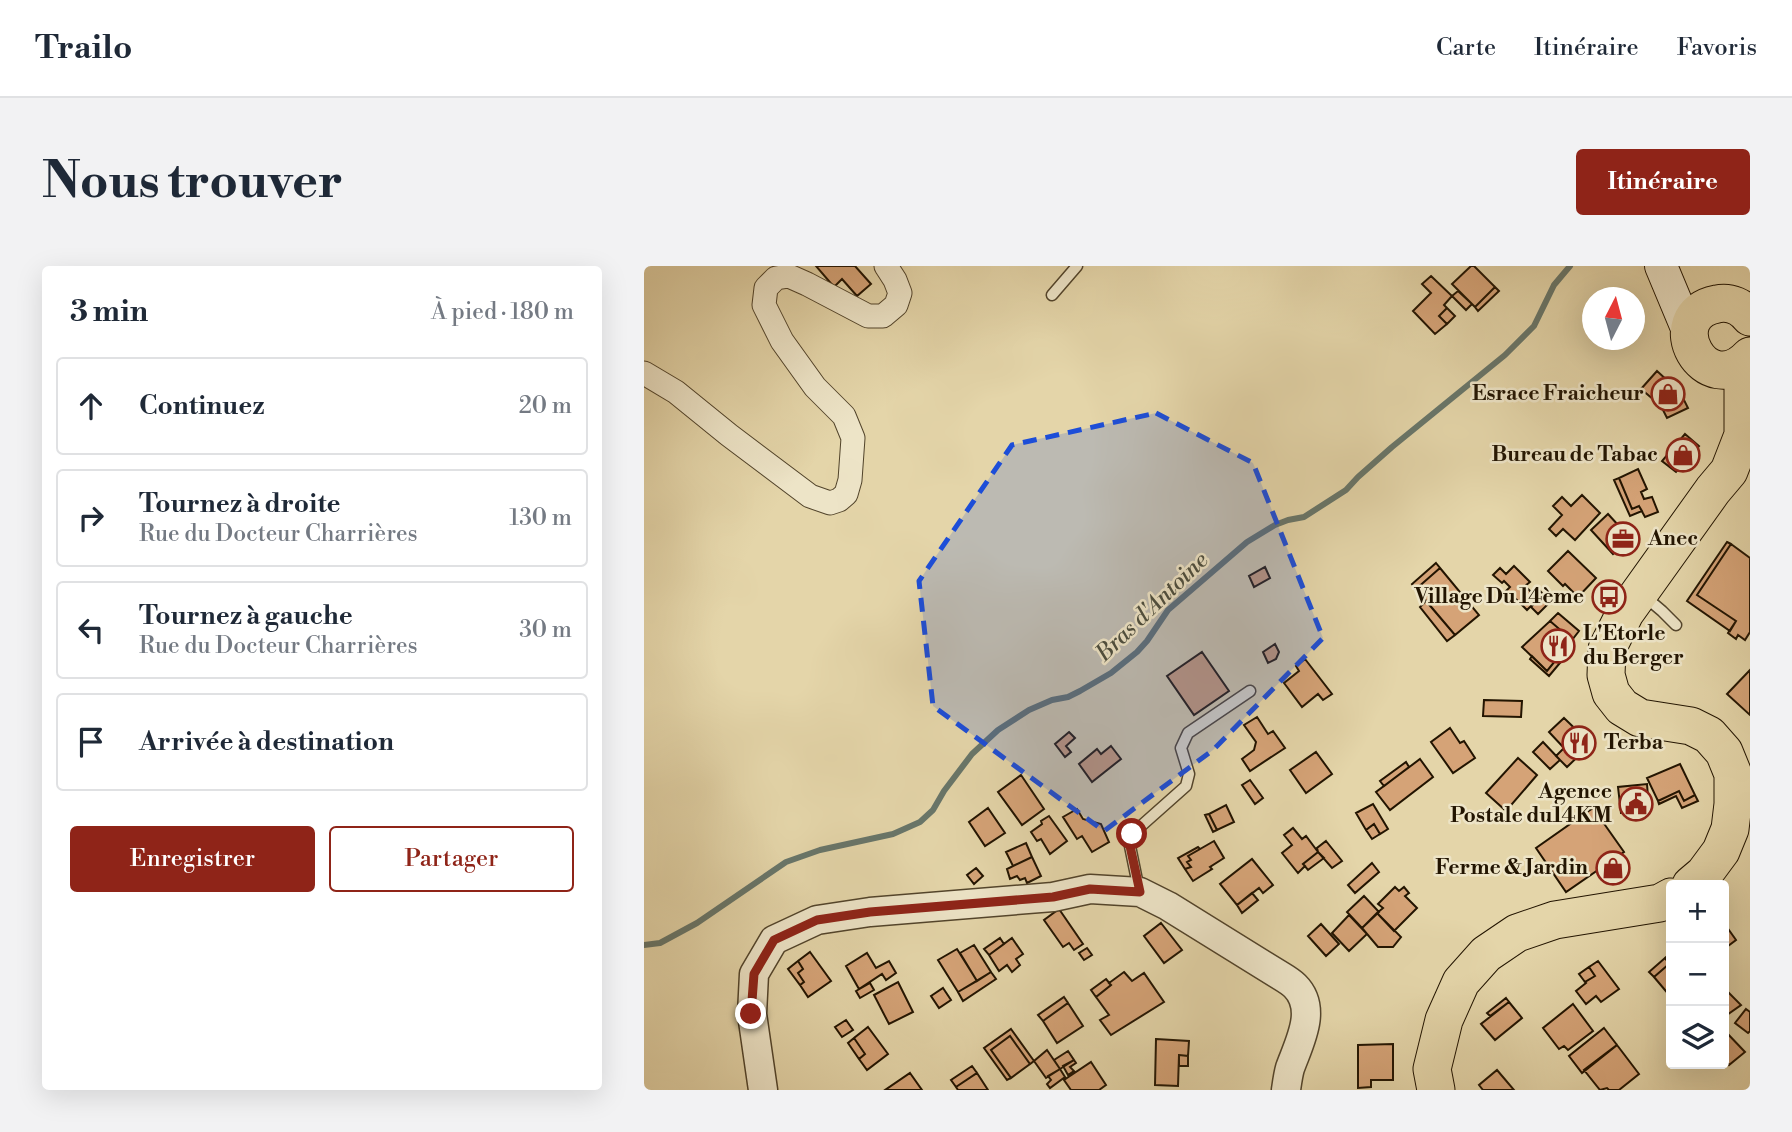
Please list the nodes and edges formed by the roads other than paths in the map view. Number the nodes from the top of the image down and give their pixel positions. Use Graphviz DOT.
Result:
graph roads {
  1 [pos="886,266"];
  2 [pos="1077,266"];
  3 [pos="1663,266"];
  4 [pos="1052,295"];
  5 [pos="1738,309"];
  6 [pos="1689,333"];
  7 [pos="1737,362"];
  8 [pos="644,373"];
  9 [pos="1640,593"];
  10 [pos="1676,625"];
  11 [pos="1250,691"];
  12 [pos="1740,833"];
  13 [pos="1697,880"];
  14 [pos="1140,892"];
  15 [pos="1666,900"];
  16 [pos="763,1090"];
  17 [pos="1286,1090"];
  18 [pos="1436,1090"];
  1 -- 8 [label="street"];
  2 -- 4 [label="lane"];
  3 -- 5 [label="main road"];
  3 -- 6 [label="main road"];
  5 -- 6 [label="main road"];
  6 -- 7 [label="main road"];
  7 -- 9 [label="main road"];
  9 -- 10 [label="lane"];
  9 -- 12 [label="main road"];
  11 -- 14 [label="lane"];
  12 -- 13 [label="main road"];
  14 -- 16 [label="street"];
  14 -- 17 [label="street"];
  15 -- 18 [label="main road"];
}
